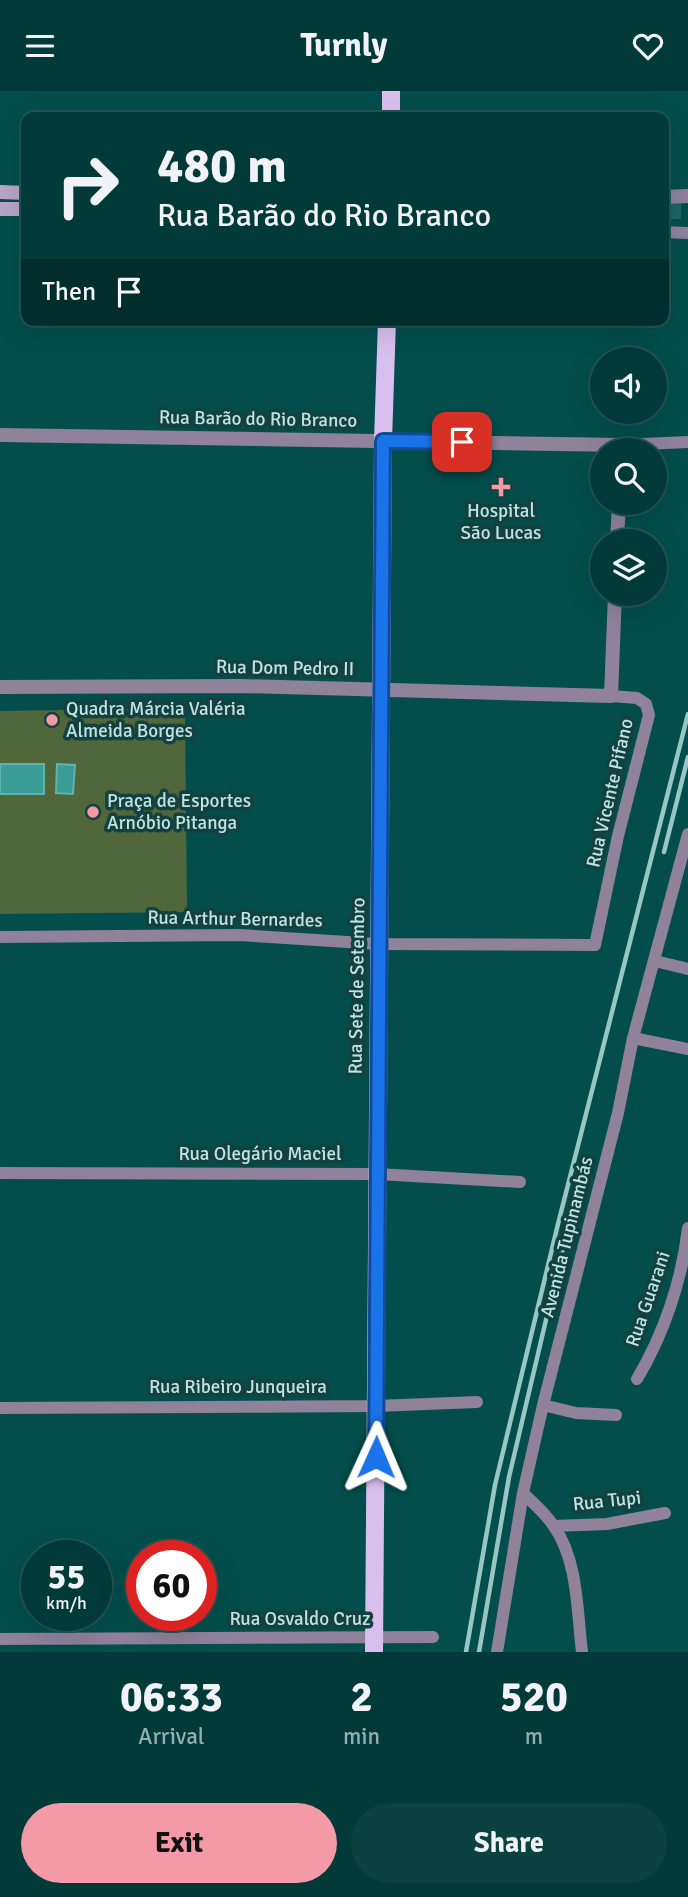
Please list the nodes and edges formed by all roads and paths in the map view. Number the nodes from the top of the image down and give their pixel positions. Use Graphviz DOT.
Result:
graph roads {
  1 [pos="391,91"];
  2 [pos="391,112"];
  3 [pos="0,192"];
  4 [pos="21,193"];
  5 [pos="688,196"];
  6 [pos="669,197"];
  7 [pos="0,209"];
  8 [pos="21,209"];
  9 [pos="669,232"];
  10 [pos="688,233"];
  11 [pos="387,326"];
  12 [pos="0,435"];
  13 [pos="383,441"];
  14 [pos="685,442"];
  15 [pos="667,443"];
  16 [pos="590,446"];
  17 [pos="614,606"];
  18 [pos="0,687"];
  19 [pos="382,689"];
  20 [pos="611,696"];
  21 [pos="688,834"];
  22 [pos="0,937"];
  23 [pos="378,944"];
  24 [pos="595,945"];
  25 [pos="655,961"];
  26 [pos="688,969"];
  27 [pos="633,1038"];
  28 [pos="688,1049"];
  29 [pos="0,1173"];
  30 [pos="377,1174"];
  31 [pos="520,1182"];
  32 [pos="688,1228"];
  33 [pos="637,1379"];
  34 [pos="477,1402"];
  35 [pos="543,1405"];
  36 [pos="376,1406"];
  37 [pos="0,1408"];
  38 [pos="616,1415"];
  39 [pos="523,1493"];
  40 [pos="665,1513"];
  41 [pos="554,1526"];
  42 [pos="433,1637"];
  43 [pos="0,1639"];
  44 [pos="374,1645"];
  45 [pos="497,1652"];
  46 [pos="582,1652"];
  1 -- 2 [label="main road"];
  3 -- 4 [label="main road"];
  5 -- 6 [label="street"];
  7 -- 8 [label="main road"];
  9 -- 10 [label="street"];
  11 -- 13 [label="main road, Rua Sete de Setembro"];
  12 -- 13 [label="street, Rua Barão do Rio Branco"];
  13 -- 16 [label="street, Rua Barão do Rio Branco"];
  13 -- 19 [label="main road, Rua Sete de Setembro"];
  14 -- 15 [label="street, Rua Barão do Rio Branco"];
  17 -- 20 [label="street, Rua Vicente Pifano"];
  18 -- 19 [label="street, Rua Dom Pedro II"];
  19 -- 20 [label="street, Rua Dom Pedro II"];
  19 -- 23 [label="main road, Rua Sete de Setembro"];
  20 -- 24 [label="street, Rua Vicente Pifano"];
  21 -- 25 [label="street, Avenida Tupinambás"];
  22 -- 23 [label="street, Rua Arthur Bernardes"];
  23 -- 24 [label="street, Rua Arthur Bernardes"];
  23 -- 30 [label="main road, Rua Sete de Setembro"];
  25 -- 26 [label="street"];
  25 -- 27 [label="street, Avenida Tupinambás"];
  27 -- 28 [label="street"];
  27 -- 35 [label="street, Avenida Tupinambás"];
  29 -- 30 [label="street, Rua Olegário Maciel"];
  30 -- 31 [label="street, Rua Olegário Maciel"];
  30 -- 36 [label="main road, Rua Sete de Setembro"];
  32 -- 33 [label="street, Rua Guarani"];
  34 -- 36 [label="street, Rua Ribeiro Junqueira"];
  35 -- 38 [label="street"];
  35 -- 39 [label="street, Avenida Tupinambás"];
  36 -- 37 [label="street, Rua Ribeiro Junqueira"];
  36 -- 44 [label="main road, Rua Sete de Setembro"];
  39 -- 41 [label="street"];
  39 -- 45 [label="street, Avenida Tupinambás"];
  40 -- 41 [label="street, Rua Tupi"];
  41 -- 46 [label="street"];
  42 -- 44 [label="street, Rua Osvaldo Cruz"];
  43 -- 44 [label="street, Rua Osvaldo Cruz"];
}
